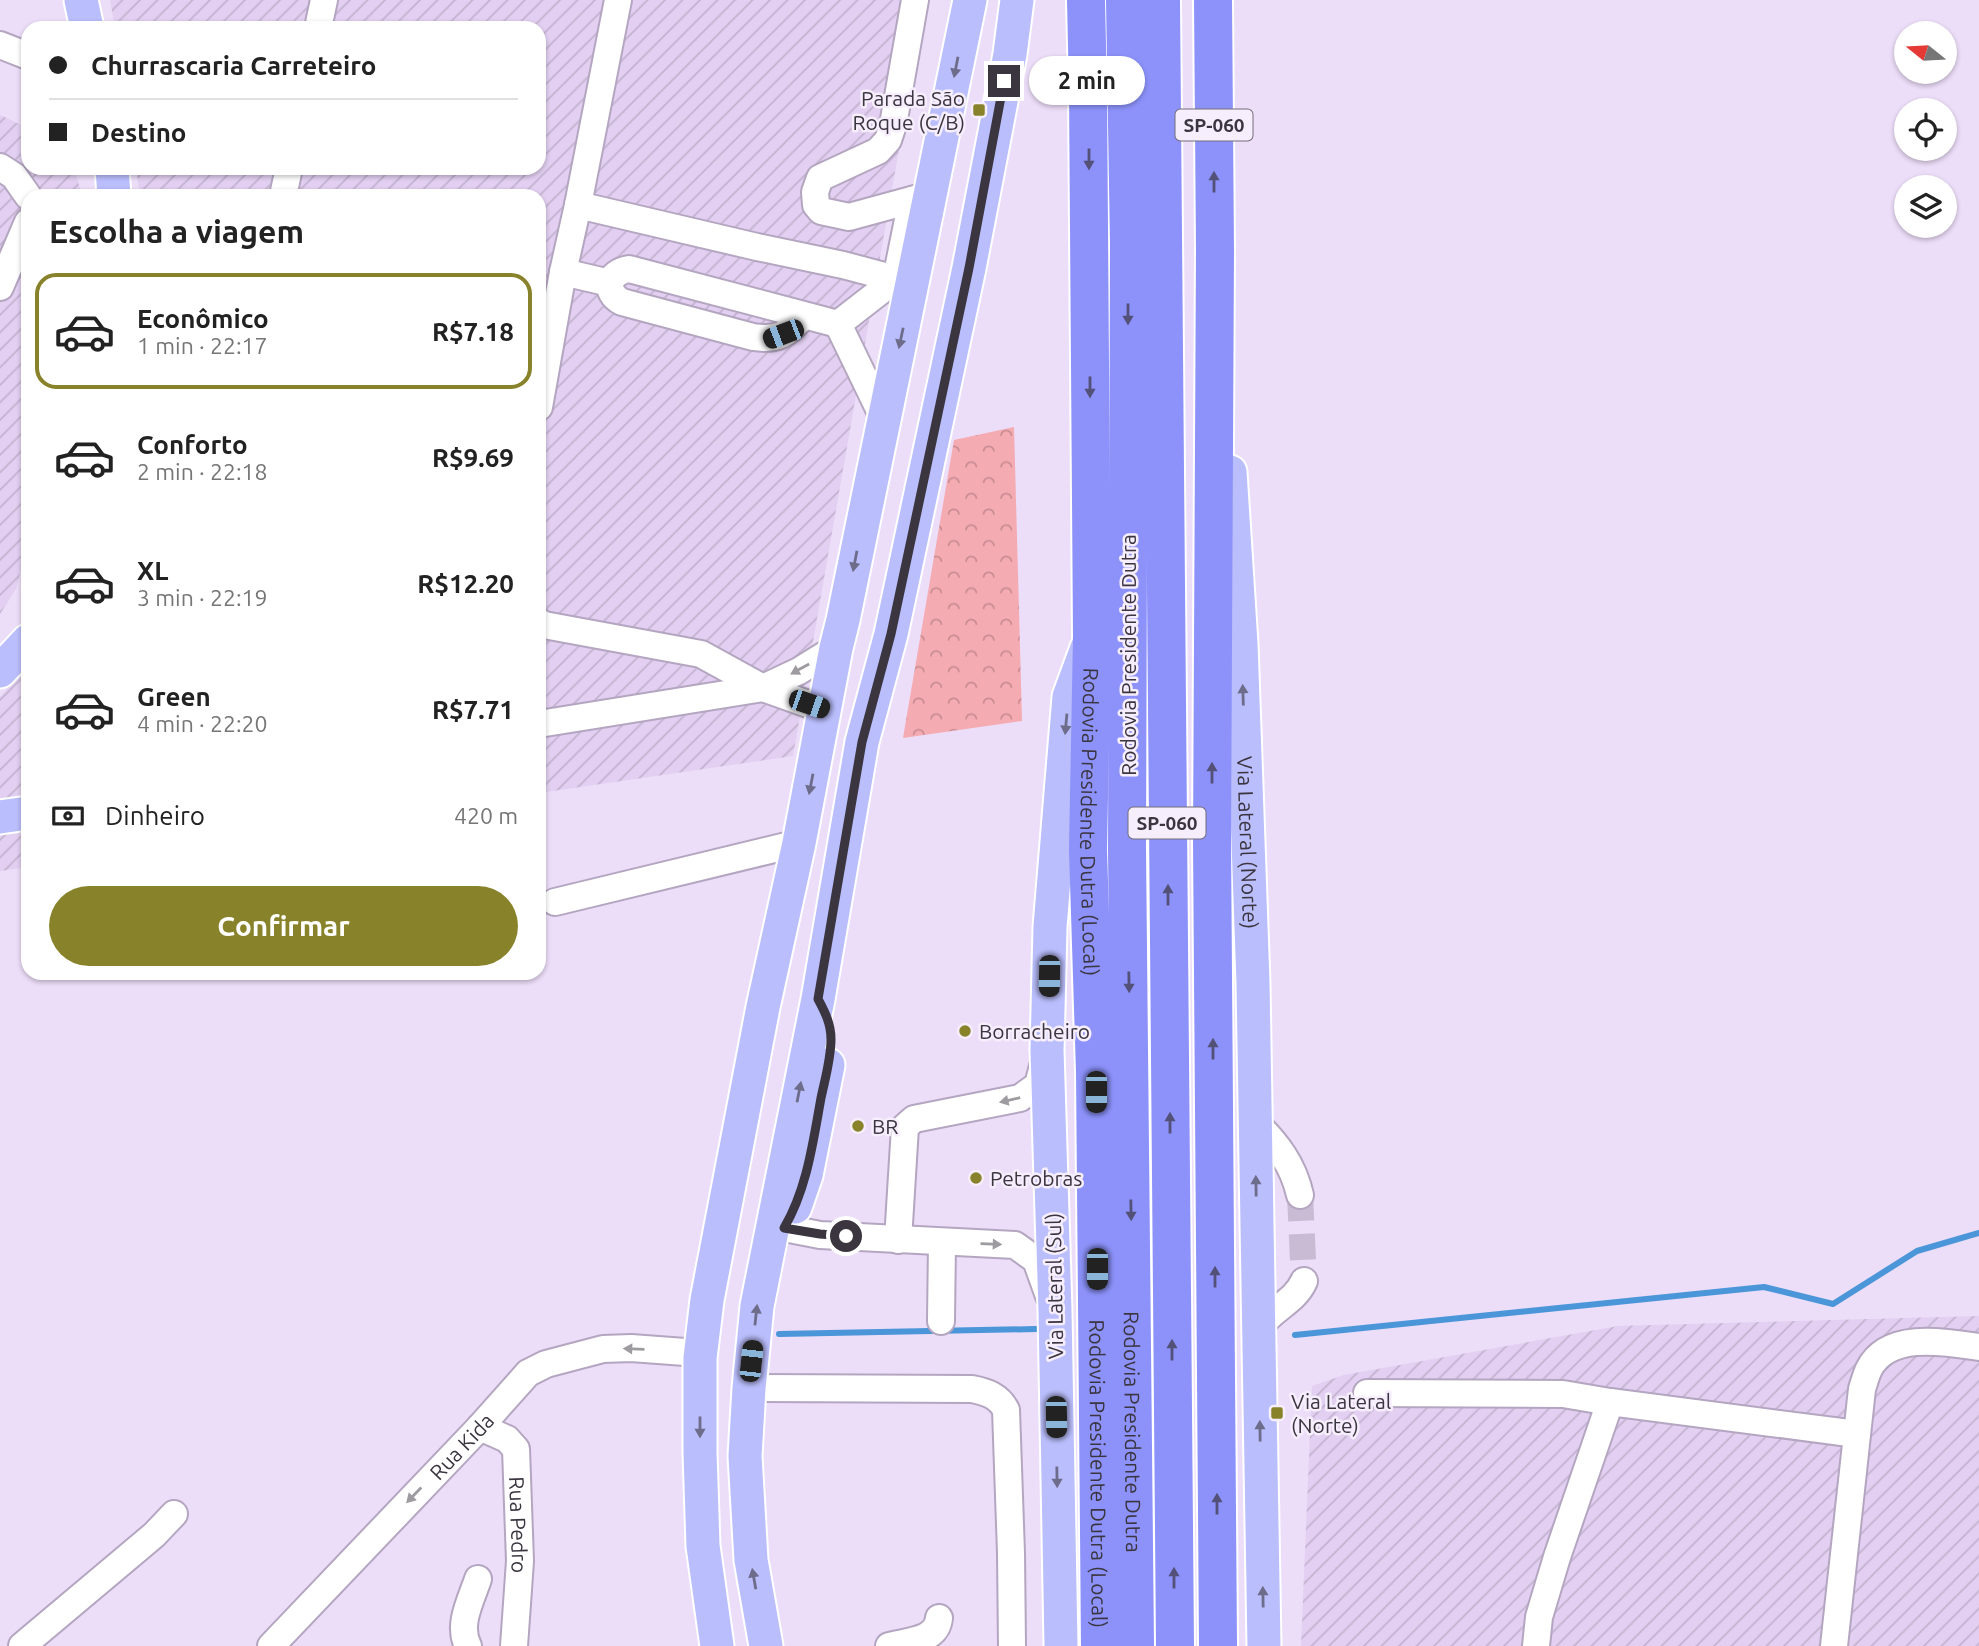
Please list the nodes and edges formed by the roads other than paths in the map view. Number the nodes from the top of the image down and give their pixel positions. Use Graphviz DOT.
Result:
graph roads {
  1 [pos="81,0"];
  2 [pos="324,0"];
  3 [pos="618,0"];
  4 [pos="915,0"];
  5 [pos="970,0"];
  6 [pos="1017,0"];
  7 [pos="1086,0"];
  8 [pos="1125,0"];
  9 [pos="1161,0"];
  10 [pos="1213,0"];
  11 [pos="86,21"];
  12 [pos="320,21"];
  13 [pos="0,45"];
  14 [pos="21,53"];
  15 [pos="0,167"];
  16 [pos="23,189"];
  17 [pos="922,197"];
  18 [pos="578,205"];
  19 [pos="21,238"];
  20 [pos="1215,250"];
  21 [pos="563,272"];
  22 [pos="904,281"];
  23 [pos="0,288"];
  24 [pos="838,324"];
  25 [pos="546,368"];
  26 [pos="883,417"];
  27 [pos="546,625"];
  28 [pos="840,634"];
  29 [pos="891,634"];
  30 [pos="1091,636"];
  31 [pos="21,648"];
  32 [pos="0,671"];
  33 [pos="21,672"];
  34 [pos="0,677"];
  35 [pos="763,688"];
  36 [pos="825,710"];
  37 [pos="546,723"];
  38 [pos="799,843"];
  39 [pos="555,902"];
  40 [pos="818,999"];
  41 [pos="763,1007"];
  42 [pos="1047,1050"];
  43 [pos="1255,1122"];
  44 [pos="1300,1195"];
  45 [pos="776,1239"];
  46 [pos="898,1240"];
  47 [pos="942,1242"];
  48 [pos="1304,1281"];
  49 [pos="1055,1311"];
  50 [pos="941,1321"];
  51 [pos="1259,1328"];
  52 [pos="1979,1347"];
  53 [pos="700,1358"];
  54 [pos="749,1388"];
  55 [pos="1367,1393"];
  56 [pos="1610,1402"];
  57 [pos="480,1427"];
  58 [pos="1857,1434"];
  59 [pos="746,1456"];
  60 [pos="174,1514"];
  61 [pos="478,1578"];
  62 [pos="939,1618"];
  63 [pos="22,1646"];
  64 [pos="271,1646"];
  65 [pos="468,1646"];
  66 [pos="514,1646"];
  67 [pos="718,1646"];
  68 [pos="766,1646"];
  69 [pos="889,1646"];
  70 [pos="1012,1646"];
  71 [pos="1061,1646"];
  72 [pos="1100,1646"];
  73 [pos="1135,1646"];
  74 [pos="1175,1646"];
  75 [pos="1217,1646"];
  76 [pos="1264,1646"];
  77 [pos="1536,1646"];
  78 [pos="1834,1646"];
  1 -- 11 [label="main road"];
  2 -- 12 [label="street"];
  3 -- 18 [label="street"];
  4 -- 17 [label="street"];
  5 -- 17 [label="main road, one-way"];
  6 -- 29 [label="main road"];
  7 -- 30 [label="highway, Rodovia Presidente Dutra (Local), one-way"];
  8 -- 73 [label="highway, Rodovia Presidente Dutra / SP-060, one-way"];
  74 -- 9 [label="highway, Rodovia Presidente Dutra / SP-060, one-way"];
  20 -- 10 [label="highway, SP-060, one-way"];
  13 -- 14 [label="street"];
  15 -- 16 [label="street"];
  17 -- 22 [label="main road"];
  18 -- 21 [label="street"];
  18 -- 22 [label="street"];
  19 -- 23 [label="street"];
  43 -- 20 [label="main road, Via Lateral (Norte), one-way"];
  75 -- 20 [label="highway, SP-060, one-way"];
  21 -- 24 [label="street"];
  21 -- 25 [label="street"];
  22 -- 24 [label="street"];
  22 -- 26 [label="main road, one-way"];
  24 -- 26 [label="street"];
  26 -- 28 [label="main road, one-way"];
  27 -- 35 [label="street"];
  28 -- 29 [label="main road"];
  28 -- 35 [label="street, one-way"];
  28 -- 36 [label="main road"];
  29 -- 40 [label="main road"];
  30 -- 42 [label="main road, Via Lateral (Sul), one-way"];
  30 -- 72 [label="highway, Rodovia Presidente Dutra (Local)"];
  31 -- 32 [label="main road"];
  33 -- 34 [label="main road"];
  35 -- 36 [label="street"];
  35 -- 37 [label="street"];
  36 -- 38 [label="main road, one-way"];
  38 -- 39 [label="street"];
  38 -- 41 [label="main road"];
  40 -- 41 [label="main road"];
  45 -- 40 [label="main road, one-way"];
  41 -- 53 [label="main road"];
  42 -- 46 [label="street, one-way"];
  42 -- 49 [label="main road, Via Lateral (Sul)"];
  43 -- 44 [label="street"];
  51 -- 43 [label="main road, Via Lateral (Norte), one-way"];
  45 -- 46 [label="street"];
  54 -- 45 [label="main road, one-way"];
  46 -- 47 [label="street"];
  47 -- 49 [label="street, one-way"];
  47 -- 50 [label="street"];
  48 -- 51 [label="street"];
  49 -- 71 [label="main road, Via Lateral (Sul), one-way"];
  76 -- 51 [label="main road, Via Lateral (Norte), one-way"];
  52 -- 58 [label="street"];
  53 -- 57 [label="street, Rua Kida, one-way"];
  53 -- 59 [label="main road"];
  53 -- 67 [label="main road, one-way"];
  54 -- 59 [label="main road"];
  54 -- 70 [label="street"];
  55 -- 56 [label="street"];
  56 -- 58 [label="street"];
  56 -- 77 [label="street"];
  57 -- 64 [label="street, Rua Kida, one-way"];
  57 -- 66 [label="street, Rua Pedro"];
  58 -- 78 [label="street"];
  68 -- 59 [label="main road, one-way"];
  60 -- 63 [label="street"];
  61 -- 65 [label="street"];
  62 -- 69 [label="street"];
}
